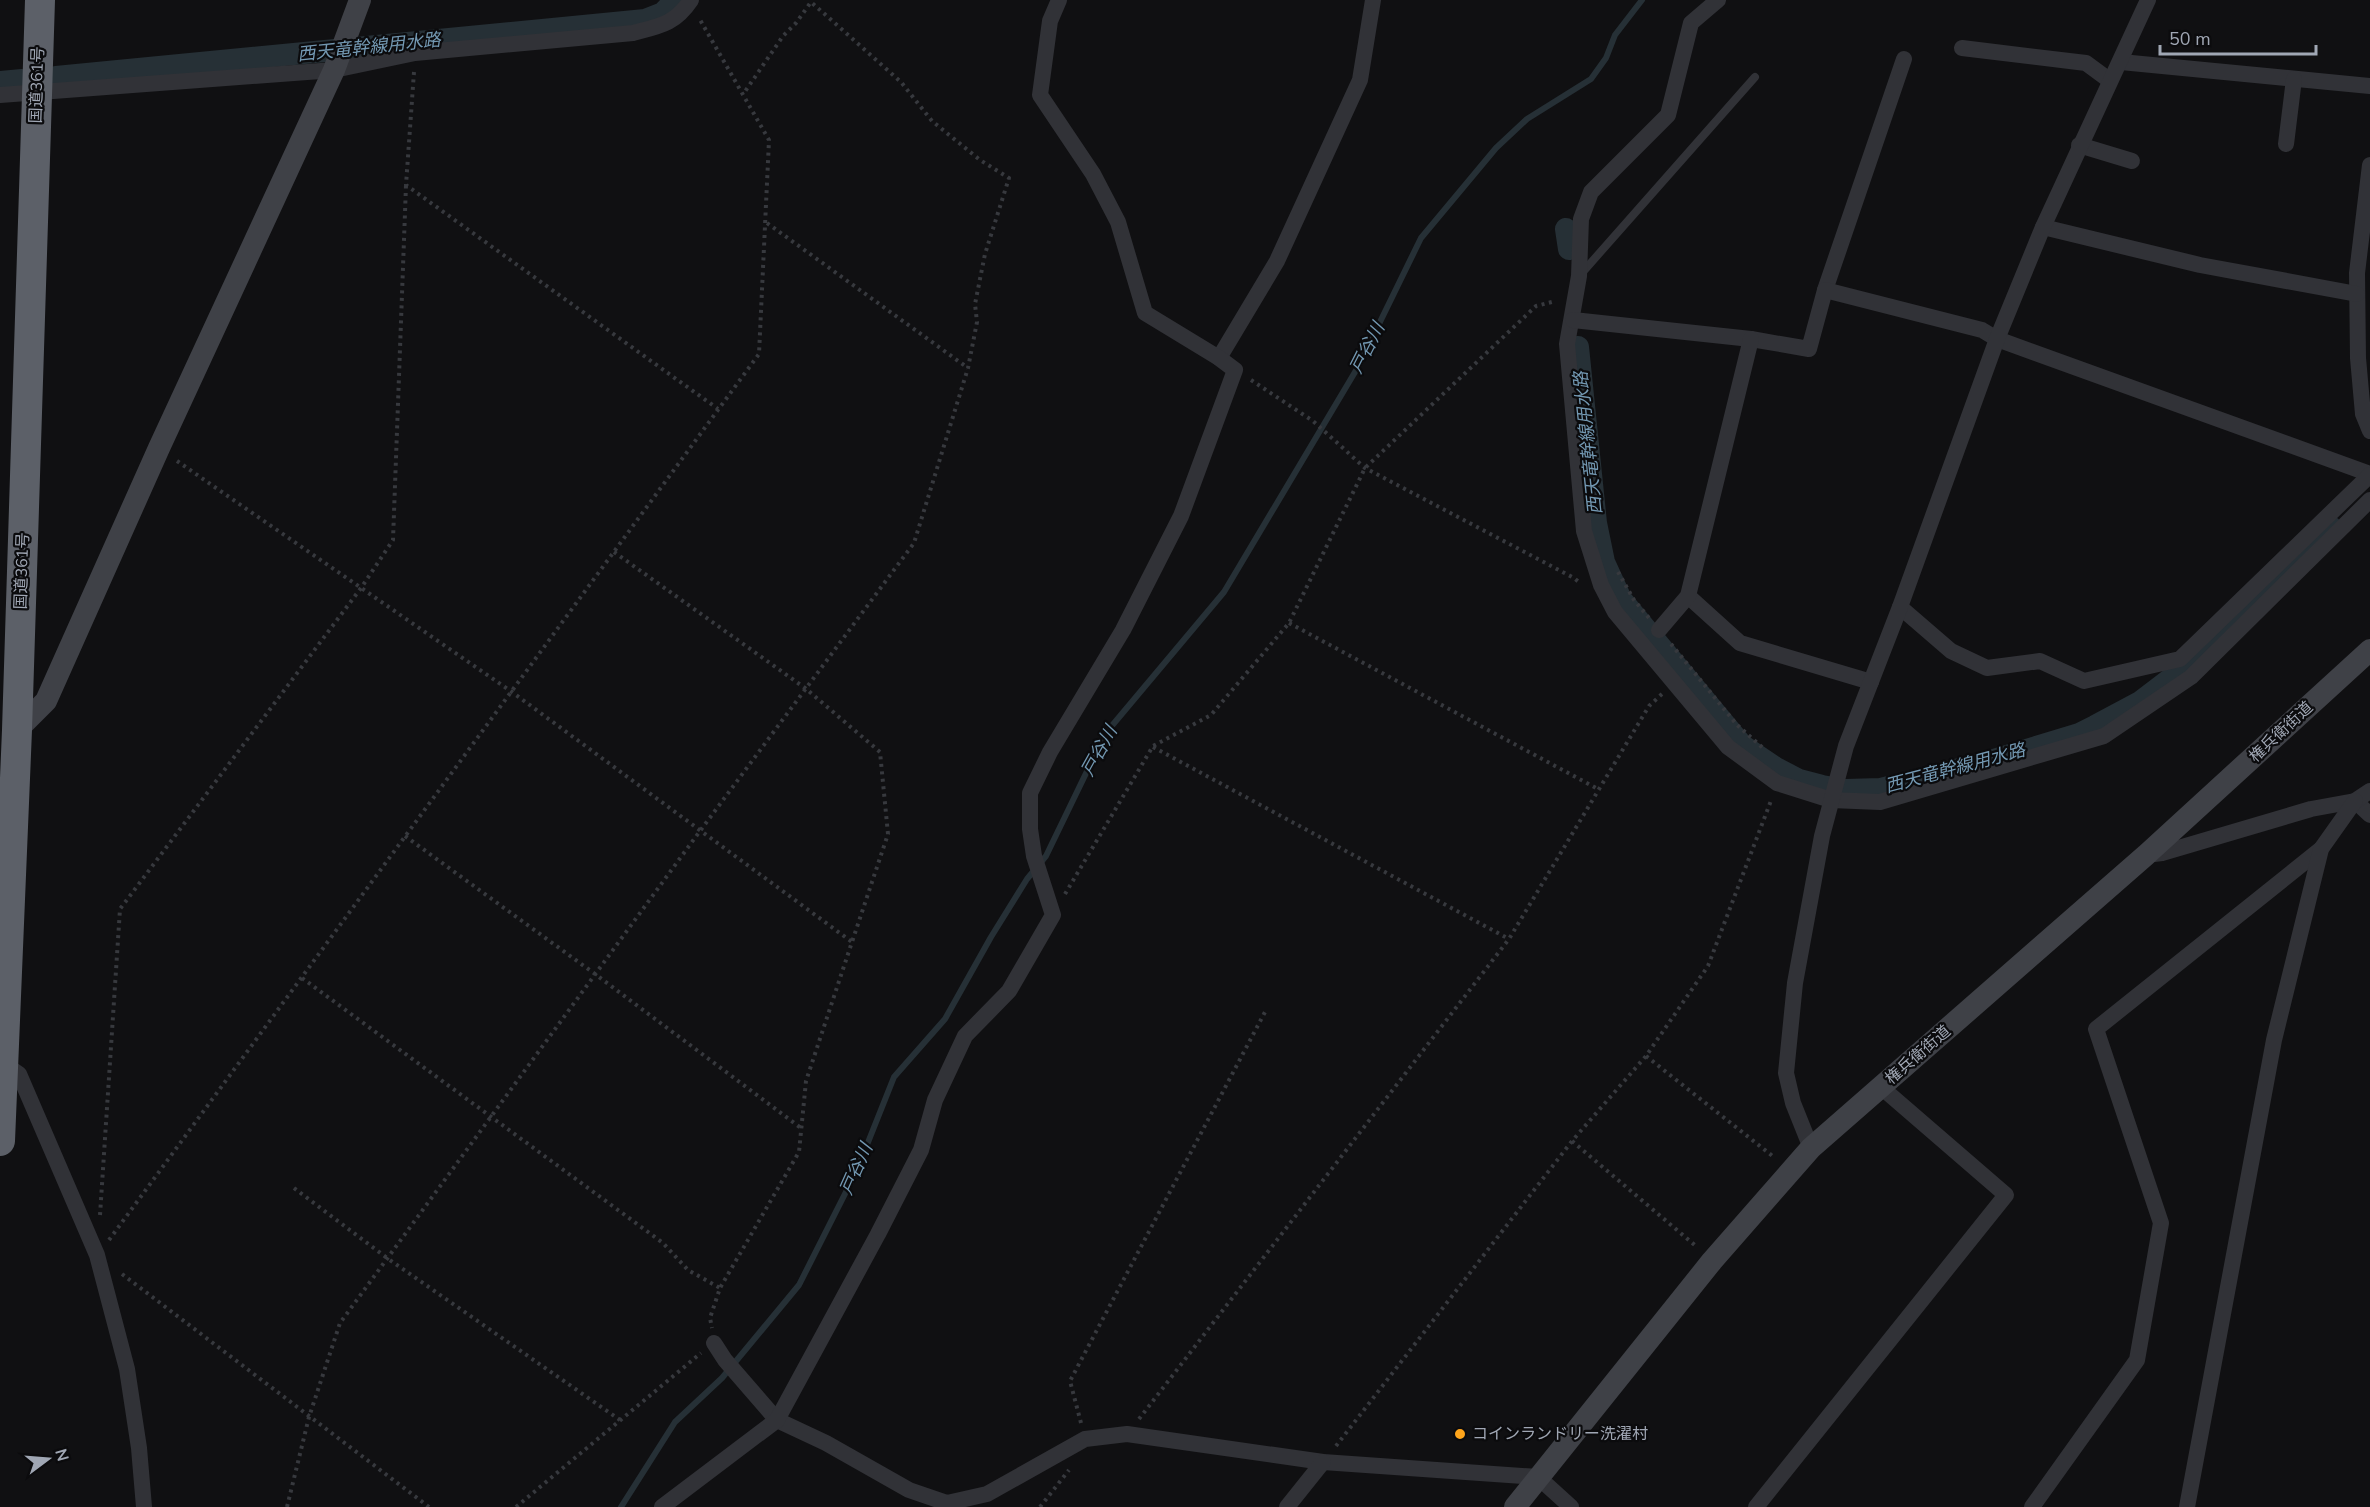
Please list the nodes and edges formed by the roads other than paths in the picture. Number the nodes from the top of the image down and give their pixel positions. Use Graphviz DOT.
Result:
graph roads {
  1 [pos="40,0"];
  2 [pos="360,0"];
  3 [pos="1059,0"];
  4 [pos="1373,0"];
  5 [pos="1718,0"];
  6 [pos="2148,0"];
  7 [pos="690,1"];
  8 [pos="1962,48"];
  9 [pos="1904,59"];
  10 [pos="2121,62"];
  11 [pos="334,70"];
  12 [pos="1755,76"];
  13 [pos="2294,79"];
  14 [pos="2109,80"];
  15 [pos="2370,86"];
  16 [pos="37,92"];
  17 [pos="0,95"];
  18 [pos="2286,144"];
  19 [pos="2079,145"];
  20 [pos="2132,161"];
  21 [pos="2370,165"];
  22 [pos="2043,226"];
  23 [pos="2364,274"];
  24 [pos="1579,276"];
  25 [pos="1825,290"];
  26 [pos="2357,294"];
  27 [pos="1572,320"];
  28 [pos="1751,339"];
  29 [pos="1997,339"];
  30 [pos="1219,358"];
  31 [pos="2370,431"];
  32 [pos="2370,475"];
  33 [pos="2370,500"];
  34 [pos="1688,596"];
  35 [pos="1900,607"];
  36 [pos="1659,630"];
  37 [pos="2370,650"];
  38 [pos="1871,682"];
  39 [pos="17,730"];
  40 [pos="2370,791"];
  41 [pos="1831,800"];
  42 [pos="2355,801"];
  43 [pos="2370,816"];
  44 [pos="2321,849"];
  45 [pos="2146,855"];
  46 [pos="3,1063"];
  47 [pos="1881,1087"];
  48 [pos="0,1142"];
  49 [pos="1811,1148"];
  50 [pos="714,1343"];
  51 [pos="777,1420"];
  52 [pos="1323,1462"];
  53 [pos="1538,1478"];
  54 [pos="144,1507"];
  55 [pos="662,1507"];
  56 [pos="1287,1507"];
  57 [pos="1515,1507"];
  58 [pos="1571,1507"];
  59 [pos="1756,1507"];
  60 [pos="2032,1507"];
  61 [pos="2187,1507"];
  1 -- 16 [label="highway, 国道361号"];
  2 -- 11 [label="street"];
  3 -- 30 [label="street"];
  4 -- 30 [label="street"];
  5 -- 24 [label="street"];
  6 -- 10 [label="street"];
  7 -- 11 [label="street"];
  8 -- 14 [label="street"];
  9 -- 25 [label="street"];
  10 -- 13 [label="street"];
  10 -- 14 [label="street"];
  11 -- 16 [label="street"];
  11 -- 39 [label="street"];
  12 -- 24 [label="lane"];
  13 -- 15 [label="street"];
  13 -- 18 [label="street"];
  14 -- 19 [label="street"];
  16 -- 17 [label="street"];
  16 -- 39 [label="highway, 国道361号"];
  19 -- 20 [label="street"];
  19 -- 22 [label="street"];
  21 -- 23 [label="street"];
  22 -- 26 [label="street"];
  22 -- 29 [label="street"];
  23 -- 26 [label="street"];
  24 -- 27 [label="street"];
  25 -- 28 [label="street"];
  25 -- 29 [label="street"];
  26 -- 31 [label="street"];
  27 -- 28 [label="street"];
  27 -- 41 [label="street"];
  28 -- 34 [label="street"];
  29 -- 32 [label="street"];
  29 -- 35 [label="street"];
  30 -- 51 [label="street"];
  32 -- 35 [label="street"];
  33 -- 41 [label="street"];
  34 -- 36 [label="street"];
  34 -- 38 [label="street"];
  35 -- 38 [label="street"];
  37 -- 45 [label="street, 権兵衛街道"];
  38 -- 41 [label="street"];
  39 -- 46 [label="highway, 国道361号"];
  40 -- 42 [label="street"];
  41 -- 49 [label="street"];
  42 -- 43 [label="street"];
  42 -- 44 [label="street"];
  42 -- 45 [label="street"];
  44 -- 60 [label="street"];
  44 -- 61 [label="street"];
  45 -- 47 [label="street, 権兵衛街道"];
  46 -- 48 [label="highway, 国道361号"];
  46 -- 54 [label="street"];
  47 -- 49 [label="street, 権兵衛街道"];
  47 -- 59 [label="street"];
  49 -- 53 [label="street, 権兵衛街道"];
  50 -- 51 [label="street"];
  51 -- 52 [label="street"];
  51 -- 55 [label="street"];
  52 -- 53 [label="street"];
  52 -- 56 [label="street"];
  53 -- 57 [label="street, 権兵衛街道"];
  53 -- 58 [label="street"];
}
